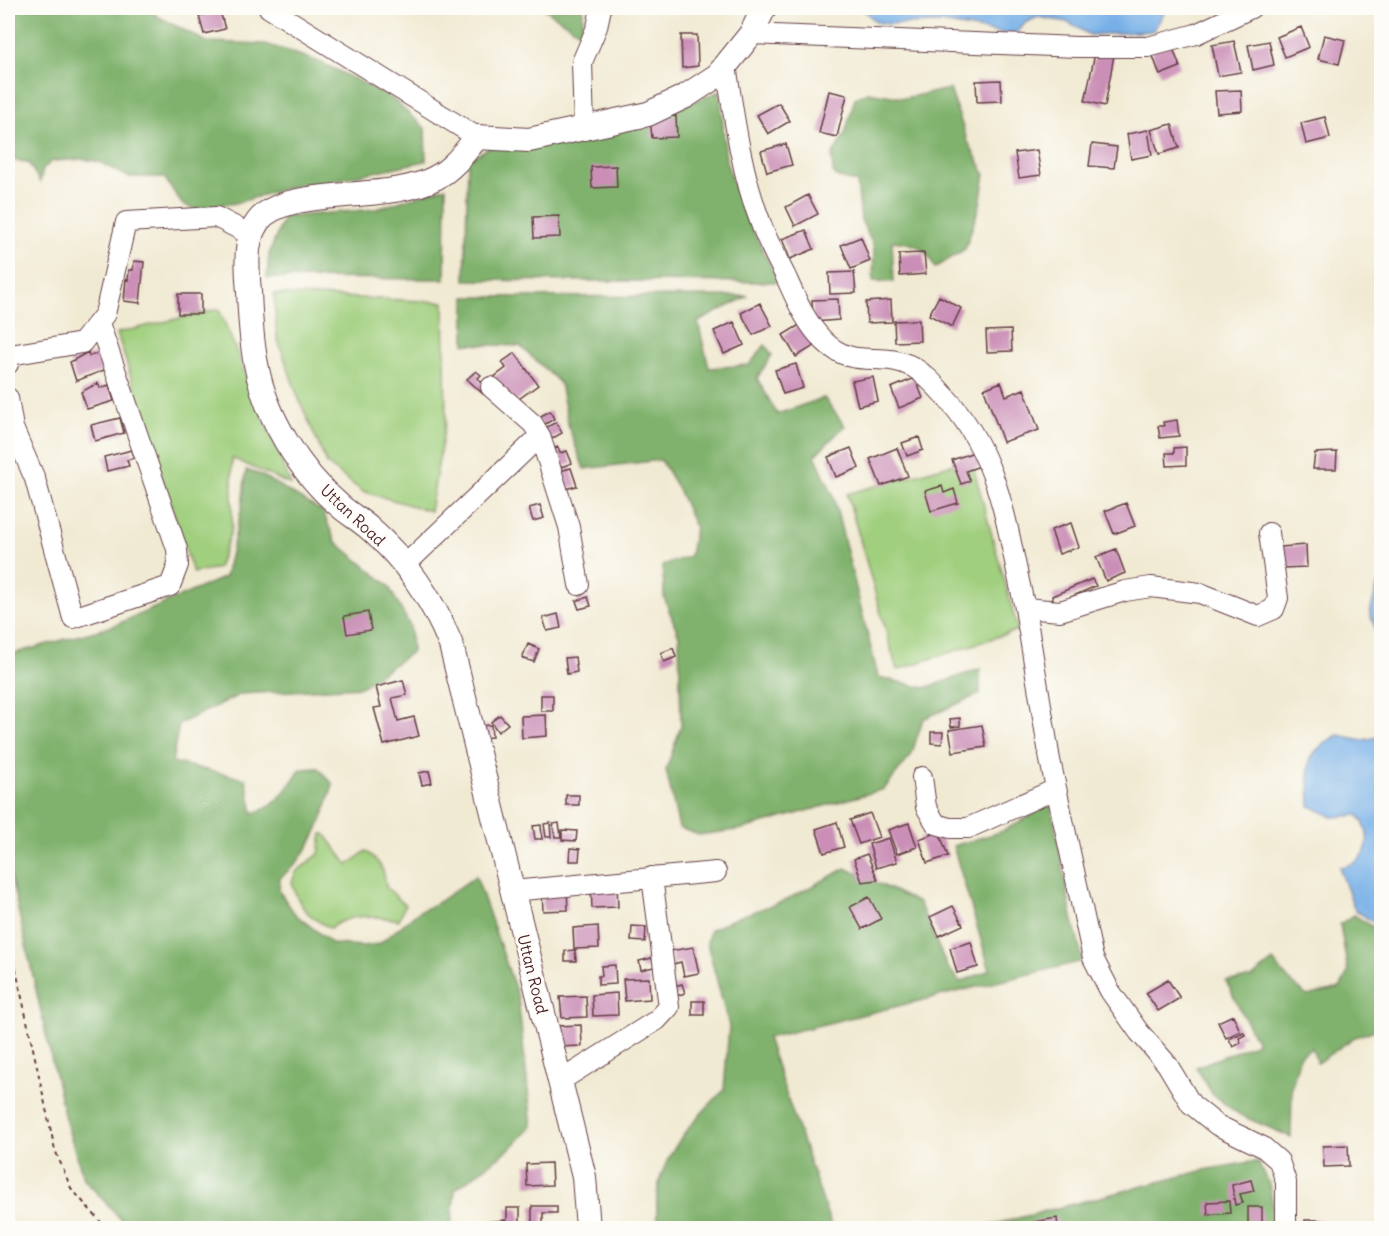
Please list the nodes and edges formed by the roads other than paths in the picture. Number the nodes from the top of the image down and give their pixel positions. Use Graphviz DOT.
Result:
graph roads {
  1 [pos="269,8"];
  2 [pos="601,8"];
  3 [pos="764,8"];
  4 [pos="1251,8"];
  5 [pos="751,34"];
  6 [pos="726,65"];
  7 [pos="584,127"];
  8 [pos="477,137"];
  9 [pos="251,235"];
  10 [pos="99,323"];
  11 [pos="8,364"];
  12 [pos="490,387"];
  13 [pos="8,398"];
  14 [pos="540,436"];
  15 [pos="1269,533"];
  16 [pos="404,566"];
  17 [pos="579,585"];
  18 [pos="1025,608"];
  19 [pos="922,777"];
  20 [pos="1056,789"];
  21 [pos="716,872"];
  22 [pos="652,877"];
  23 [pos="512,891"];
  24 [pos="560,1081"];
  25 [pos="588,1228"];
  26 [pos="1286,1228"];
  1 -- 8 [label="street"];
  2 -- 7 [label="street"];
  3 -- 5 [label="main road"];
  4 -- 5 [label="street"];
  5 -- 6 [label="main road"];
  6 -- 7 [label="main road"];
  6 -- 18 [label="street"];
  7 -- 8 [label="main road"];
  8 -- 9 [label="main road, Uttan Road"];
  9 -- 10 [label="street"];
  9 -- 16 [label="main road, Uttan Road"];
  10 -- 11 [label="street"];
  10 -- 13 [label="street"];
  12 -- 14 [label="street"];
  14 -- 16 [label="street"];
  14 -- 17 [label="street"];
  15 -- 18 [label="street"];
  16 -- 23 [label="main road, Uttan Road"];
  18 -- 20 [label="street"];
  19 -- 20 [label="street"];
  20 -- 26 [label="street"];
  21 -- 22 [label="street"];
  22 -- 23 [label="street"];
  22 -- 24 [label="street"];
  23 -- 24 [label="main road, Uttan Road"];
  24 -- 25 [label="main road, Uttan Road"];
}
